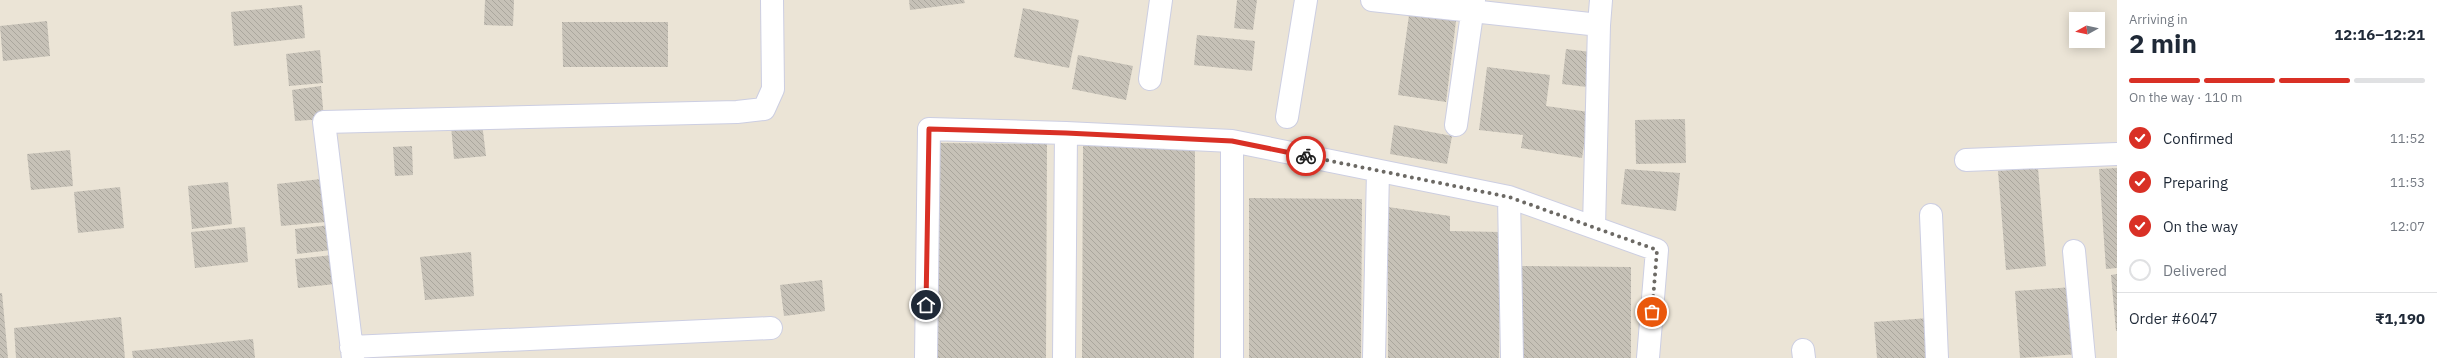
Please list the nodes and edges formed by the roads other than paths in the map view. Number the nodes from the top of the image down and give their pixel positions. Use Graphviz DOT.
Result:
graph roads {
  1 [pos="772,0"];
  2 [pos="1161,0"];
  3 [pos="1306,0"];
  4 [pos="1372,0"];
  5 [pos="1601,0"];
  6 [pos="1472,6"];
  7 [pos="1599,25"];
  8 [pos="1150,79"];
  9 [pos="1287,117"];
  10 [pos="1456,125"];
  11 [pos="1066,133"];
  12 [pos="1232,141"];
  13 [pos="2117,154"];
  14 [pos="1966,160"];
  15 [pos="1378,171"];
  16 [pos="1509,197"];
  17 [pos="1931,215"];
  18 [pos="1594,227"];
  19 [pos="2074,252"];
  20 [pos="771,328"];
  21 [pos="352,352"];
  22 [pos="926,358"];
  23 [pos="1064,358"];
  24 [pos="1232,358"];
  25 [pos="1374,358"];
  26 [pos="1512,358"];
  27 [pos="1648,358"];
  28 [pos="1937,358"];
  29 [pos="2084,358"];
  1 -- 21 [label="street"];
  2 -- 8 [label="street"];
  3 -- 9 [label="street"];
  4 -- 6 [label="street"];
  5 -- 7 [label="street"];
  6 -- 7 [label="street"];
  6 -- 10 [label="street"];
  7 -- 18 [label="street"];
  11 -- 12 [label="street"];
  11 -- 22 [label="street"];
  11 -- 23 [label="street"];
  12 -- 15 [label="street"];
  12 -- 24 [label="street"];
  13 -- 14 [label="street"];
  15 -- 16 [label="street"];
  15 -- 25 [label="street"];
  16 -- 18 [label="street"];
  16 -- 26 [label="street"];
  17 -- 28 [label="street"];
  18 -- 27 [label="street"];
  19 -- 29 [label="street"];
  20 -- 21 [label="street"];
}
